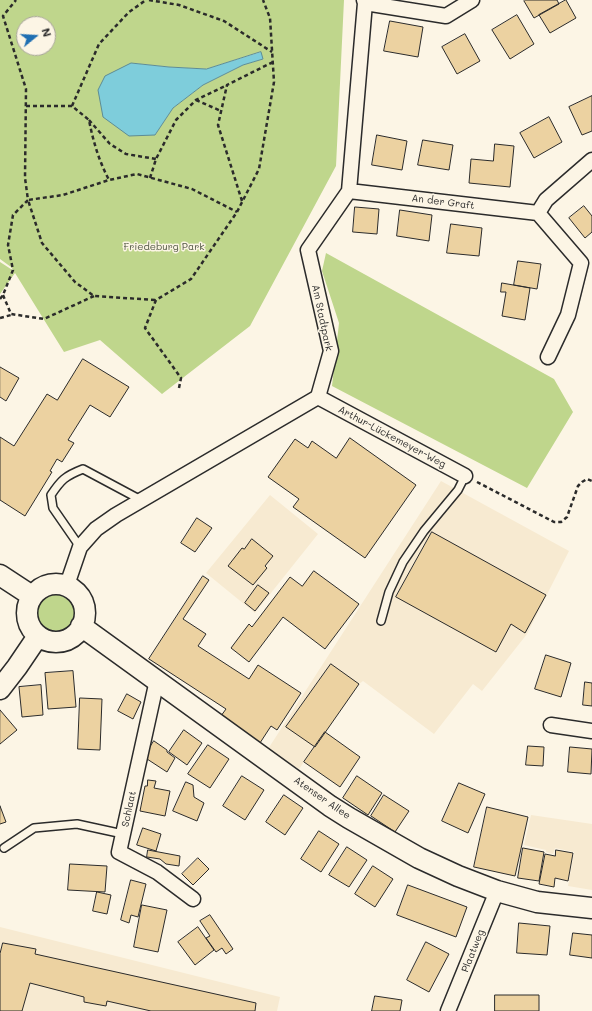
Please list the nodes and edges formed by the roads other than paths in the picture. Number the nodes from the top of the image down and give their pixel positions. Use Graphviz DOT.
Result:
graph roads {
  1 [pos="472,0"];
  2 [pos="365,2"];
  3 [pos="592,160"];
  4 [pos="349,191"];
  5 [pos="538,213"];
  6 [pos="548,357"];
  7 [pos="318,397"];
  8 [pos="465,476"];
  9 [pos="141,500"];
  10 [pos="80,547"];
  11 [pos="0,575"];
  12 [pos="66,585"];
  13 [pos="32,596"];
  14 [pos="381,621"];
  15 [pos="82,626"];
  16 [pos="38,636"];
  17 [pos="157,680"];
  18 [pos="0,689"];
  19 [pos="551,726"];
  20 [pos="592,731"];
  21 [pos="123,834"];
  22 [pos="4,848"];
  23 [pos="497,891"];
  24 [pos="193,899"];
  25 [pos="592,908"];
  26 [pos="448,1011"];
  1 -- 2 [label="street"];
  2 -- 4 [label="street, Am Stadtpark"];
  3 -- 5 [label="street"];
  4 -- 5 [label="street, An der Graft"];
  4 -- 7 [label="street, Am Stadtpark"];
  5 -- 6 [label="street"];
  7 -- 8 [label="street, Arthur-Lückemeyer-Weg"];
  7 -- 9 [label="street"];
  8 -- 14 [label="lane"];
  9 -- 10 [label="street"];
  9 -- 10 [label="lane"];
  10 -- 12 [label="street"];
  11 -- 13 [label="street"];
  12 -- 13 [label="street"];
  12 -- 15 [label="street"];
  13 -- 16 [label="street"];
  15 -- 16 [label="street"];
  15 -- 17 [label="street, Atenser Allee"];
  16 -- 18 [label="street"];
  17 -- 21 [label="street, Schlaat"];
  17 -- 23 [label="street, Atenser Allee"];
  19 -- 20 [label="street"];
  21 -- 22 [label="lane"];
  21 -- 24 [label="street, Schlaat"];
  23 -- 25 [label="street, Atenser Allee"];
  23 -- 26 [label="street, Plaatweg"];
}
